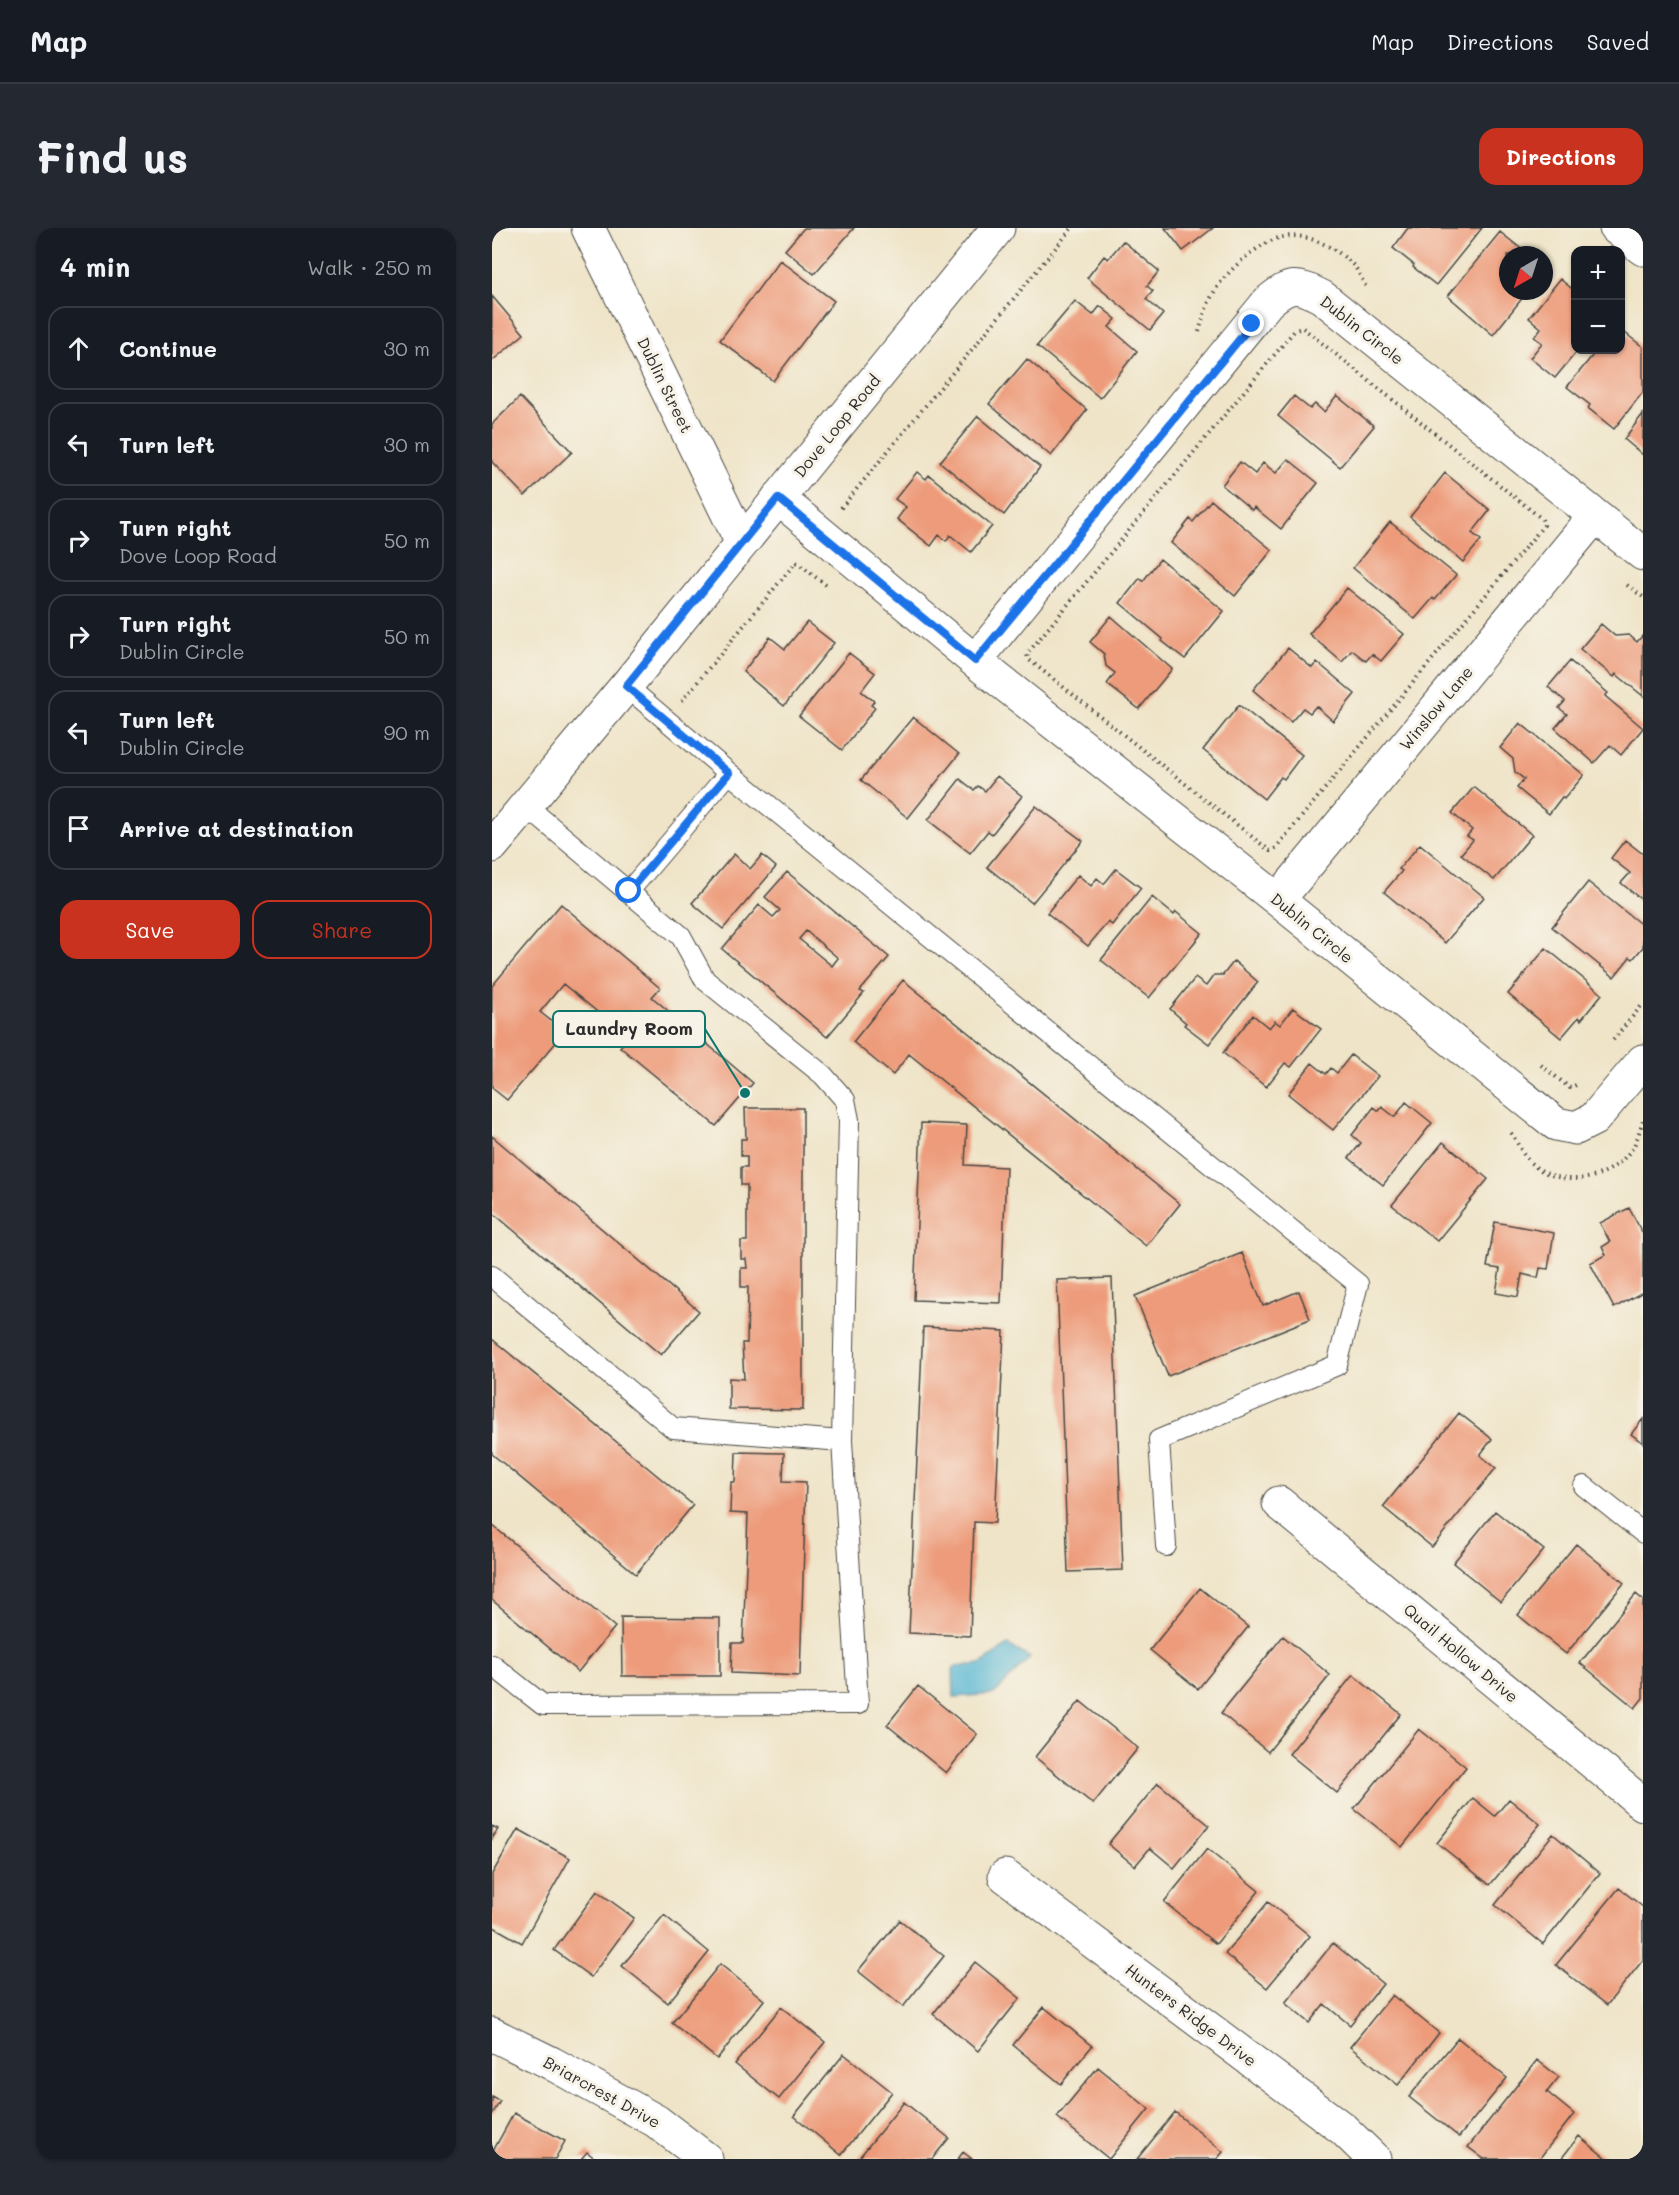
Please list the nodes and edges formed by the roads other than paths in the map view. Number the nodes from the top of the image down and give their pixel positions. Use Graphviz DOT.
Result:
graph roads {
  1 [pos="588,228"];
  2 [pos="998,228"];
  3 [pos="1616,228"];
  4 [pos="1643,249"];
  5 [pos="778,498"];
  6 [pos="1595,516"];
  7 [pos="742,543"];
  8 [pos="1643,554"];
  9 [pos="975,661"];
  10 [pos="626,686"];
  11 [pos="729,773"];
  12 [pos="525,806"];
  13 [pos="492,846"];
  14 [pos="629,891"];
  15 [pos="1278,900"];
  16 [pos="1643,1061"];
  17 [pos="492,1276"];
  18 [pos="842,1441"];
  19 [pos="1584,1486"];
  20 [pos="1279,1503"];
  21 [pos="1643,1533"];
  22 [pos="1166,1546"];
  23 [pos="492,1665"];
  24 [pos="1643,1803"];
  25 [pos="1005,1876"];
  26 [pos="492,2034"];
  27 [pos="706,2159"];
  28 [pos="1374,2159"];
  1 -- 7 [label="street, Dublin Street"];
  2 -- 5 [label="street, Dove Loop Road"];
  3 -- 4 [label="street"];
  5 -- 7 [label="street, Dove Loop Road"];
  5 -- 9 [label="street, Dublin Circle"];
  6 -- 8 [label="street, Dublin Circle"];
  6 -- 9 [label="street, Dublin Circle"];
  6 -- 15 [label="street, Winslow Lane"];
  7 -- 10 [label="street, Dove Loop Road"];
  9 -- 15 [label="street, Dublin Circle"];
  10 -- 11 [label="lane"];
  10 -- 12 [label="street, Dove Loop Road"];
  11 -- 14 [label="lane"];
  11 -- 22 [label="lane"];
  12 -- 13 [label="street, Dove Loop Road"];
  12 -- 14 [label="lane"];
  14 -- 18 [label="lane"];
  15 -- 16 [label="street, Dublin Circle"];
  17 -- 18 [label="lane"];
  18 -- 23 [label="lane"];
  19 -- 21 [label="lane"];
  20 -- 24 [label="street, Quail Hollow Drive"];
  25 -- 28 [label="street, Hunters Ridge Drive"];
  26 -- 27 [label="street, Briarcrest Drive"];
}
